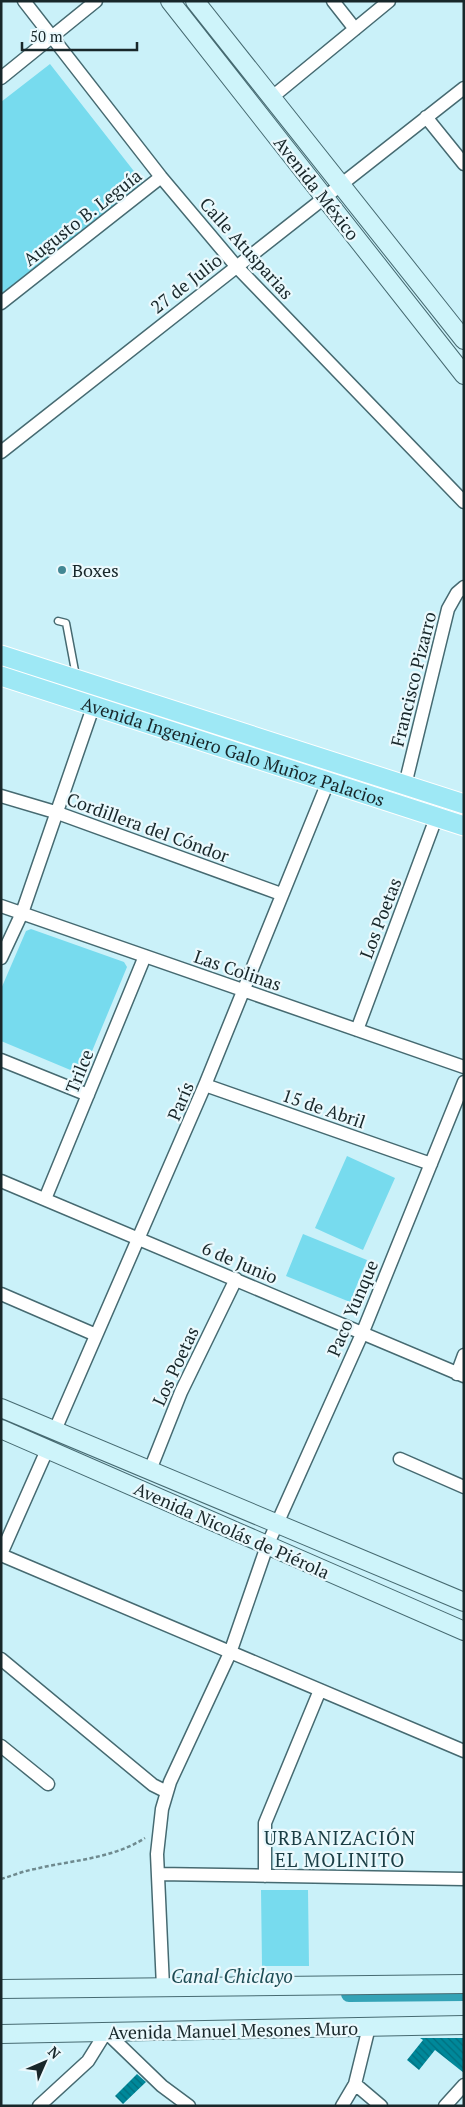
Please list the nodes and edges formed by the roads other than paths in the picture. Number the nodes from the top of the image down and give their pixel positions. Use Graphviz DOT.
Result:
graph roads {
  1 [pos="24,1"];
  2 [pos="96,1"];
  3 [pos="170,1"];
  4 [pos="195,1"];
  5 [pos="333,1"];
  6 [pos="389,1"];
  7 [pos="355,29"];
  8 [pos="52,37"];
  9 [pos="1,78"];
  10 [pos="464,88"];
  11 [pos="271,98"];
  12 [pos="426,117"];
  13 [pos="464,164"];
  14 [pos="162,177"];
  15 [pos="340,184"];
  16 [pos="324,197"];
  17 [pos="236,266"];
  18 [pos="1,303"];
  19 [pos="464,340"];
  20 [pos="464,375"];
  21 [pos="1,452"];
  22 [pos="464,502"];
  23 [pos="464,587"];
  24 [pos="58,621"];
  25 [pos="1,655"];
  26 [pos="1,676"];
  27 [pos="77,680"];
  28 [pos="97,696"];
  29 [pos="328,782"];
  30 [pos="405,785"];
  31 [pos="1,796"];
  32 [pos="464,804"];
  33 [pos="55,812"];
  34 [pos="436,818"];
  35 [pos="460,825"];
  36 [pos="281,894"];
  37 [pos="1,906"];
  38 [pos="22,913"];
  39 [pos="145,956"];
  40 [pos="1,958"];
  41 [pos="244,991"];
  42 [pos="357,1030"];
  43 [pos="1,1060"];
  44 [pos="464,1067"];
  45 [pos="464,1082"];
  46 [pos="206,1085"];
  47 [pos="88,1096"];
  48 [pos="430,1164"];
  49 [pos="1,1181"];
  50 [pos="45,1199"];
  51 [pos="139,1238"];
  52 [pos="236,1279"];
  53 [pos="1,1294"];
  54 [pos="362,1334"];
  55 [pos="96,1335"];
  56 [pos="464,1355"];
  57 [pos="460,1375"];
  58 [pos="1,1408"];
  59 [pos="1,1430"];
  60 [pos="55,1430"];
  61 [pos="47,1450"];
  62 [pos="400,1459"];
  63 [pos="150,1470"];
  64 [pos="464,1487"];
  65 [pos="272,1534"];
  66 [pos="1,1554"];
  67 [pos="464,1602"];
  68 [pos="464,1631"];
  69 [pos="230,1653"];
  70 [pos="1,1659"];
  71 [pos="320,1690"];
  72 [pos="1,1746"];
  73 [pos="464,1751"];
  74 [pos="48,1784"];
  75 [pos="167,1792"];
  76 [pos="158,1874"];
  77 [pos="265,1876"];
  78 [pos="464,1879"];
  79 [pos="464,1984"];
  80 [pos="163,1987"];
  81 [pos="1,1989"];
  82 [pos="464,2025"];
  83 [pos="369,2027"];
  84 [pos="106,2032"];
  85 [pos="1,2034"];
  86 [pos="355,2084"];
  87 [pos="464,2084"];
  88 [pos="39,2106"];
  89 [pos="189,2106"];
  90 [pos="342,2106"];
  91 [pos="381,2106"];
  92 [pos="445,2106"];
  1 -- 8 [label="street, Calle Atusparias"];
  2 -- 8 [label="street"];
  3 -- 16 [label="street, Avenida México"];
  4 -- 11 [label="street, Avenida México"];
  5 -- 7 [label="street"];
  6 -- 7 [label="street"];
  7 -- 11 [label="street"];
  8 -- 9 [label="street"];
  8 -- 14 [label="street, Calle Atusparias"];
  10 -- 12 [label="street, 27 de Julio"];
  11 -- 15 [label="street, Avenida México"];
  12 -- 13 [label="street"];
  12 -- 15 [label="street, 27 de Julio"];
  14 -- 17 [label="street, Calle Atusparias"];
  14 -- 18 [label="street, Augusto B. Leguía"];
  15 -- 16 [label="street, 27 de Julio"];
  15 -- 19 [label="street, Avenida México"];
  16 -- 17 [label="street, 27 de Julio"];
  16 -- 20 [label="street, Avenida México"];
  17 -- 21 [label="street, 27 de Julio"];
  17 -- 22 [label="street, Calle Atusparias"];
  23 -- 30 [label="street, Francisco Pizarro"];
  24 -- 27 [label="lane"];
  25 -- 27 [label="main road, Avenida Ingeniero Galo Muñoz Palacios"];
  26 -- 28 [label="main road, Avenida Ingeniero Galo Muñoz Palacios"];
  27 -- 28 [label="main road, Avenida Ingeniero Galo Muñoz Palacios"];
  28 -- 29 [label="main road, Avenida Ingeniero Galo Muñoz Palacios"];
  28 -- 30 [label="main road, Avenida Ingeniero Galo Muñoz Palacios"];
  28 -- 33 [label="street"];
  29 -- 34 [label="main road, Avenida Ingeniero Galo Muñoz Palacios"];
  29 -- 36 [label="street, París"];
  30 -- 32 [label="main road, Avenida Ingeniero Galo Muñoz Palacios"];
  31 -- 33 [label="street, Cordillera del Cóndor"];
  32 -- 35 [label="street"];
  33 -- 36 [label="street, Cordillera del Cóndor"];
  33 -- 38 [label="street"];
  34 -- 35 [label="main road, Avenida Ingeniero Galo Muñoz Palacios"];
  34 -- 42 [label="street, Los Poetas"];
  36 -- 41 [label="street, París"];
  37 -- 38 [label="street, Las Colinas"];
  38 -- 39 [label="street, Las Colinas"];
  38 -- 40 [label="street"];
  39 -- 41 [label="street, Las Colinas"];
  39 -- 47 [label="street, Trilce"];
  41 -- 42 [label="street, Las Colinas"];
  41 -- 46 [label="street, París"];
  42 -- 44 [label="street, Las Colinas"];
  43 -- 47 [label="street"];
  45 -- 48 [label="street, Paco Yunque"];
  46 -- 48 [label="street, 15 de Abril"];
  46 -- 51 [label="street, París"];
  47 -- 50 [label="street, Trilce"];
  48 -- 54 [label="street, Paco Yunque"];
  49 -- 50 [label="street, 6 de Junio"];
  50 -- 51 [label="street, 6 de Junio"];
  51 -- 52 [label="street, 6 de Junio"];
  51 -- 55 [label="street, París"];
  52 -- 54 [label="street, 6 de Junio"];
  52 -- 63 [label="street, Los Poetas"];
  53 -- 55 [label="street"];
  54 -- 57 [label="street, 6 de Junio"];
  54 -- 65 [label="street, Paco Yunque"];
  55 -- 60 [label="street, París"];
  56 -- 57 [label="street"];
  58 -- 60 [label="street, Avenida Nicolás de Piérola"];
  59 -- 61 [label="street, Avenida Nicolás de Piérola"];
  60 -- 63 [label="street, Avenida Nicolás de Piérola"];
  61 -- 65 [label="street, Avenida Nicolás de Piérola"];
  61 -- 66 [label="street"];
  62 -- 64 [label="street"];
  63 -- 65 [label="street, Avenida Nicolás de Piérola"];
  65 -- 67 [label="street, Avenida Nicolás de Piérola"];
  65 -- 68 [label="street, Avenida Nicolás de Piérola"];
  65 -- 69 [label="street, Paco Yunque"];
  66 -- 69 [label="street"];
  69 -- 71 [label="street"];
  69 -- 75 [label="street, Paco Yunque"];
  70 -- 75 [label="street"];
  71 -- 73 [label="street"];
  71 -- 77 [label="street"];
  72 -- 74 [label="street"];
  75 -- 76 [label="street, Paco Yunque"];
  76 -- 77 [label="street"];
  76 -- 80 [label="street, Paco Yunque"];
  77 -- 78 [label="street"];
  79 -- 80 [label="street"];
  80 -- 81 [label="street"];
  82 -- 83 [label="street, Avenida Manuel Mesones Muro"];
  83 -- 84 [label="street, Avenida Manuel Mesones Muro"];
  83 -- 86 [label="street"];
  84 -- 85 [label="street, Avenida Manuel Mesones Muro"];
  84 -- 88 [label="street"];
  84 -- 89 [label="street"];
  86 -- 90 [label="street"];
  86 -- 91 [label="street"];
  87 -- 92 [label="street"];
}
